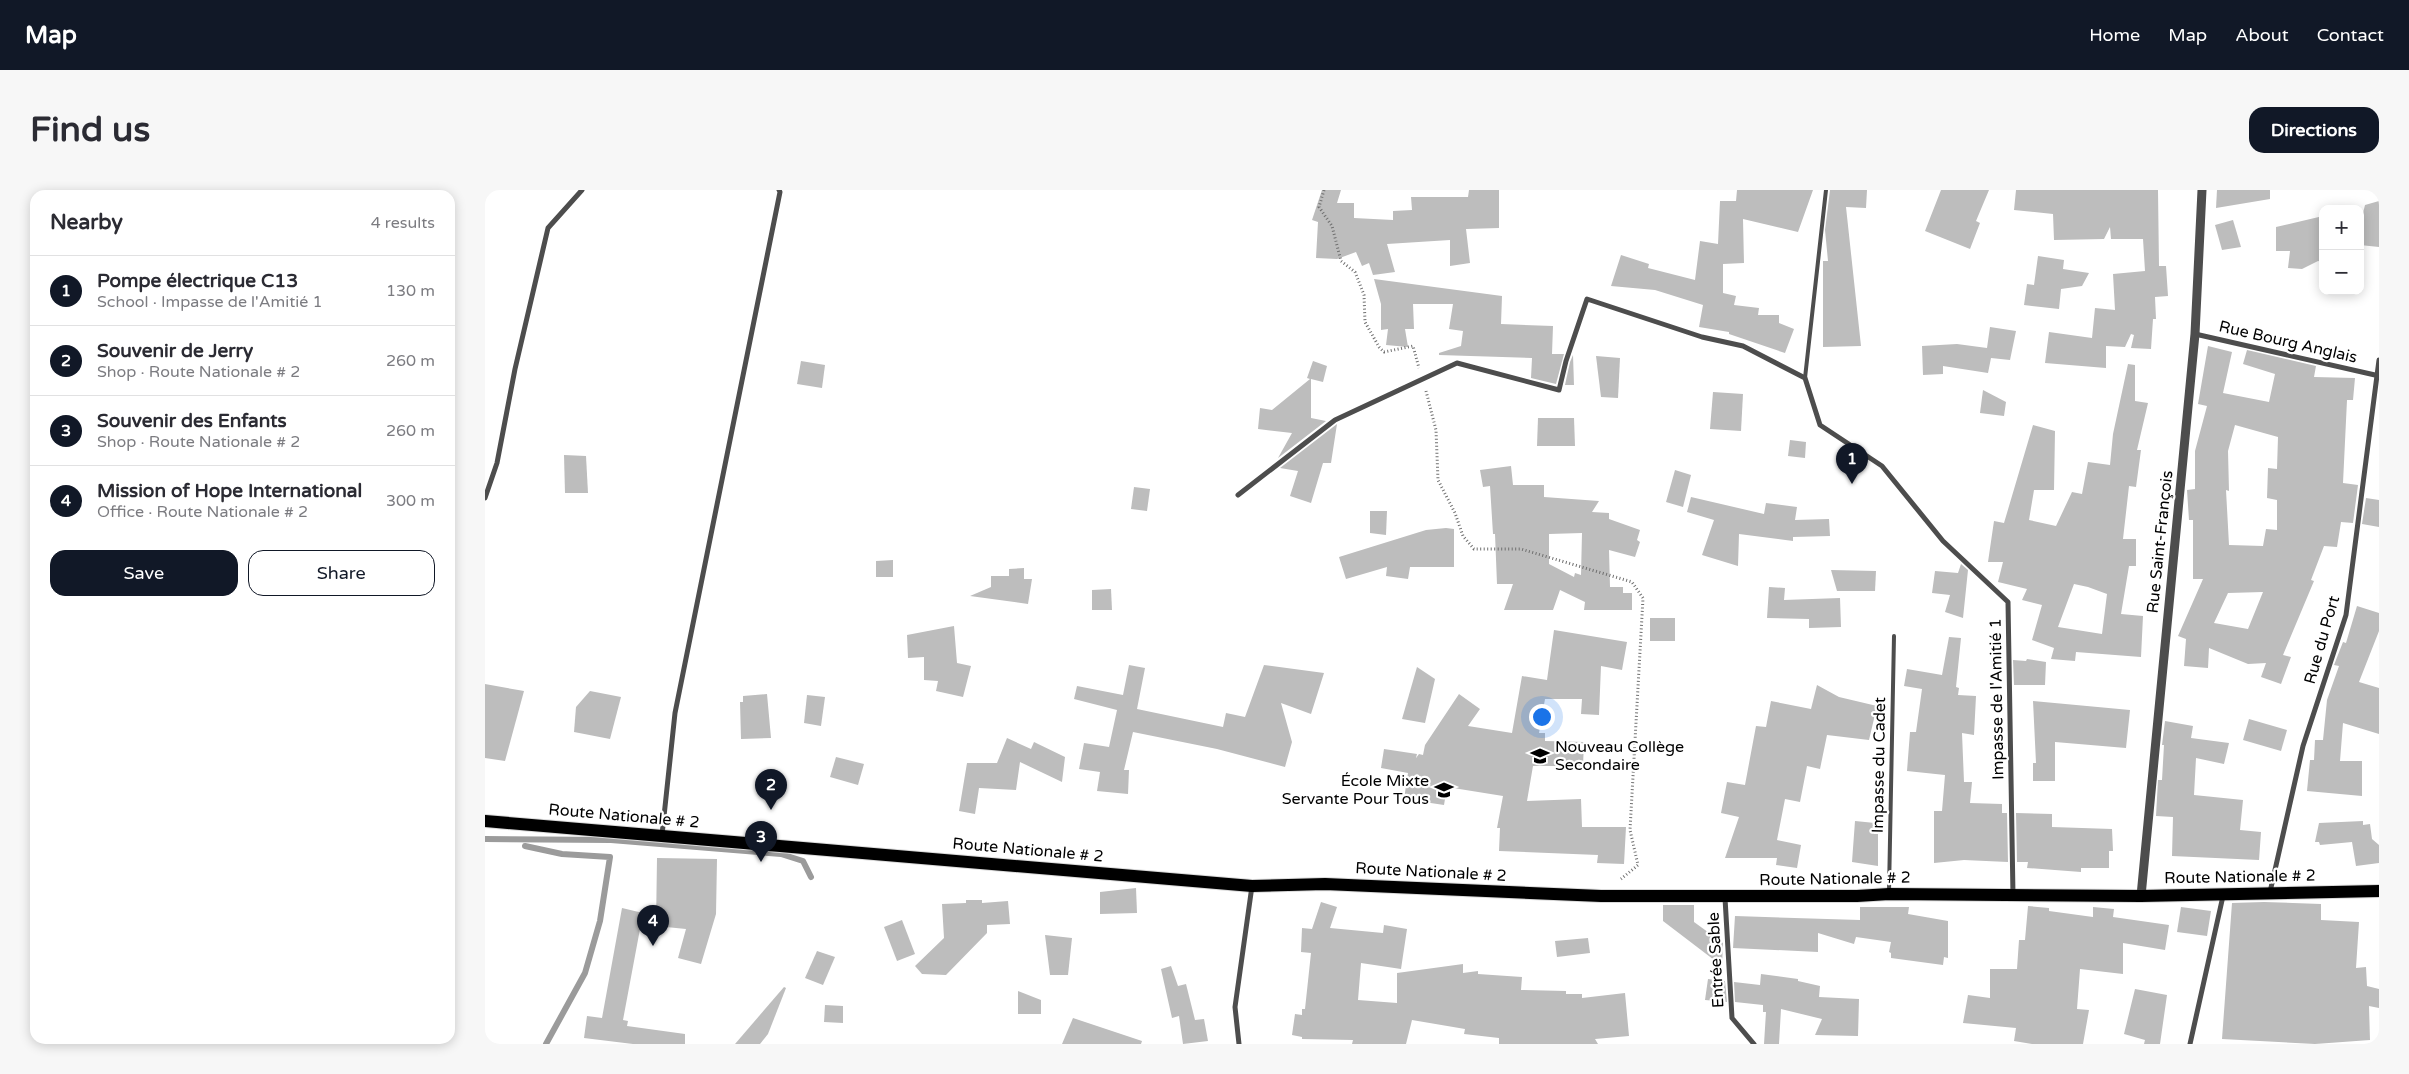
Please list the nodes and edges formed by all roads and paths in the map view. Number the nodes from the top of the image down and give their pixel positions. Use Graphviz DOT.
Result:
graph roads {
  1 [pos="582,190"];
  2 [pos="779,190"];
  3 [pos="1324,190"];
  4 [pos="1826,190"];
  5 [pos="2202,190"];
  6 [pos="2195,334"];
  7 [pos="2379,360"];
  8 [pos="2375,375"];
  9 [pos="1805,378"];
  10 [pos="1423,380"];
  11 [pos="1238,495"];
  12 [pos="485,498"];
  13 [pos="1894,636"];
  14 [pos="485,821"];
  15 [pos="662,836"];
  16 [pos="1252,886"];
  17 [pos="2379,890"];
  18 [pos="2270,892"];
  19 [pos="2224,893"];
  20 [pos="1889,894"];
  21 [pos="2013,895"];
  22 [pos="1601,896"];
  23 [pos="1725,896"];
  24 [pos="2141,896"];
  25 [pos="1239,1044"];
  26 [pos="1754,1044"];
  27 [pos="2190,1044"];
  1 -- 12 [label="street"];
  2 -- 15 [label="street"];
  3 -- 10 [label="path"];
  4 -- 9 [label="lane"];
  5 -- 6 [label="street, Rue Saint-François"];
  6 -- 8 [label="street, Rue Bourg Anglais"];
  6 -- 24 [label="street, Rue Saint-François"];
  7 -- 8 [label="street, Rue du Port"];
  8 -- 18 [label="street, Rue du Port"];
  9 -- 10 [label="street"];
  9 -- 21 [label="street, Impasse de l'Amitié 1"];
  10 -- 11 [label="street"];
  10 -- 22 [label="path"];
  13 -- 20 [label="lane, Impasse du Cadet"];
  14 -- 15 [label="main road, Route Nationale # 2"];
  15 -- 16 [label="main road, Route Nationale # 2"];
  16 -- 22 [label="main road, Route Nationale # 2"];
  16 -- 25 [label="street"];
  17 -- 18 [label="main road, Route Nationale # 2"];
  18 -- 19 [label="main road, Route Nationale # 2"];
  19 -- 24 [label="main road, Route Nationale # 2"];
  19 -- 27 [label="street"];
  20 -- 21 [label="main road, Route Nationale # 2"];
  20 -- 23 [label="main road, Route Nationale # 2"];
  21 -- 24 [label="main road, Route Nationale # 2"];
  22 -- 23 [label="main road, Route Nationale # 2"];
  23 -- 26 [label="street, Entrée Sable"];
}
